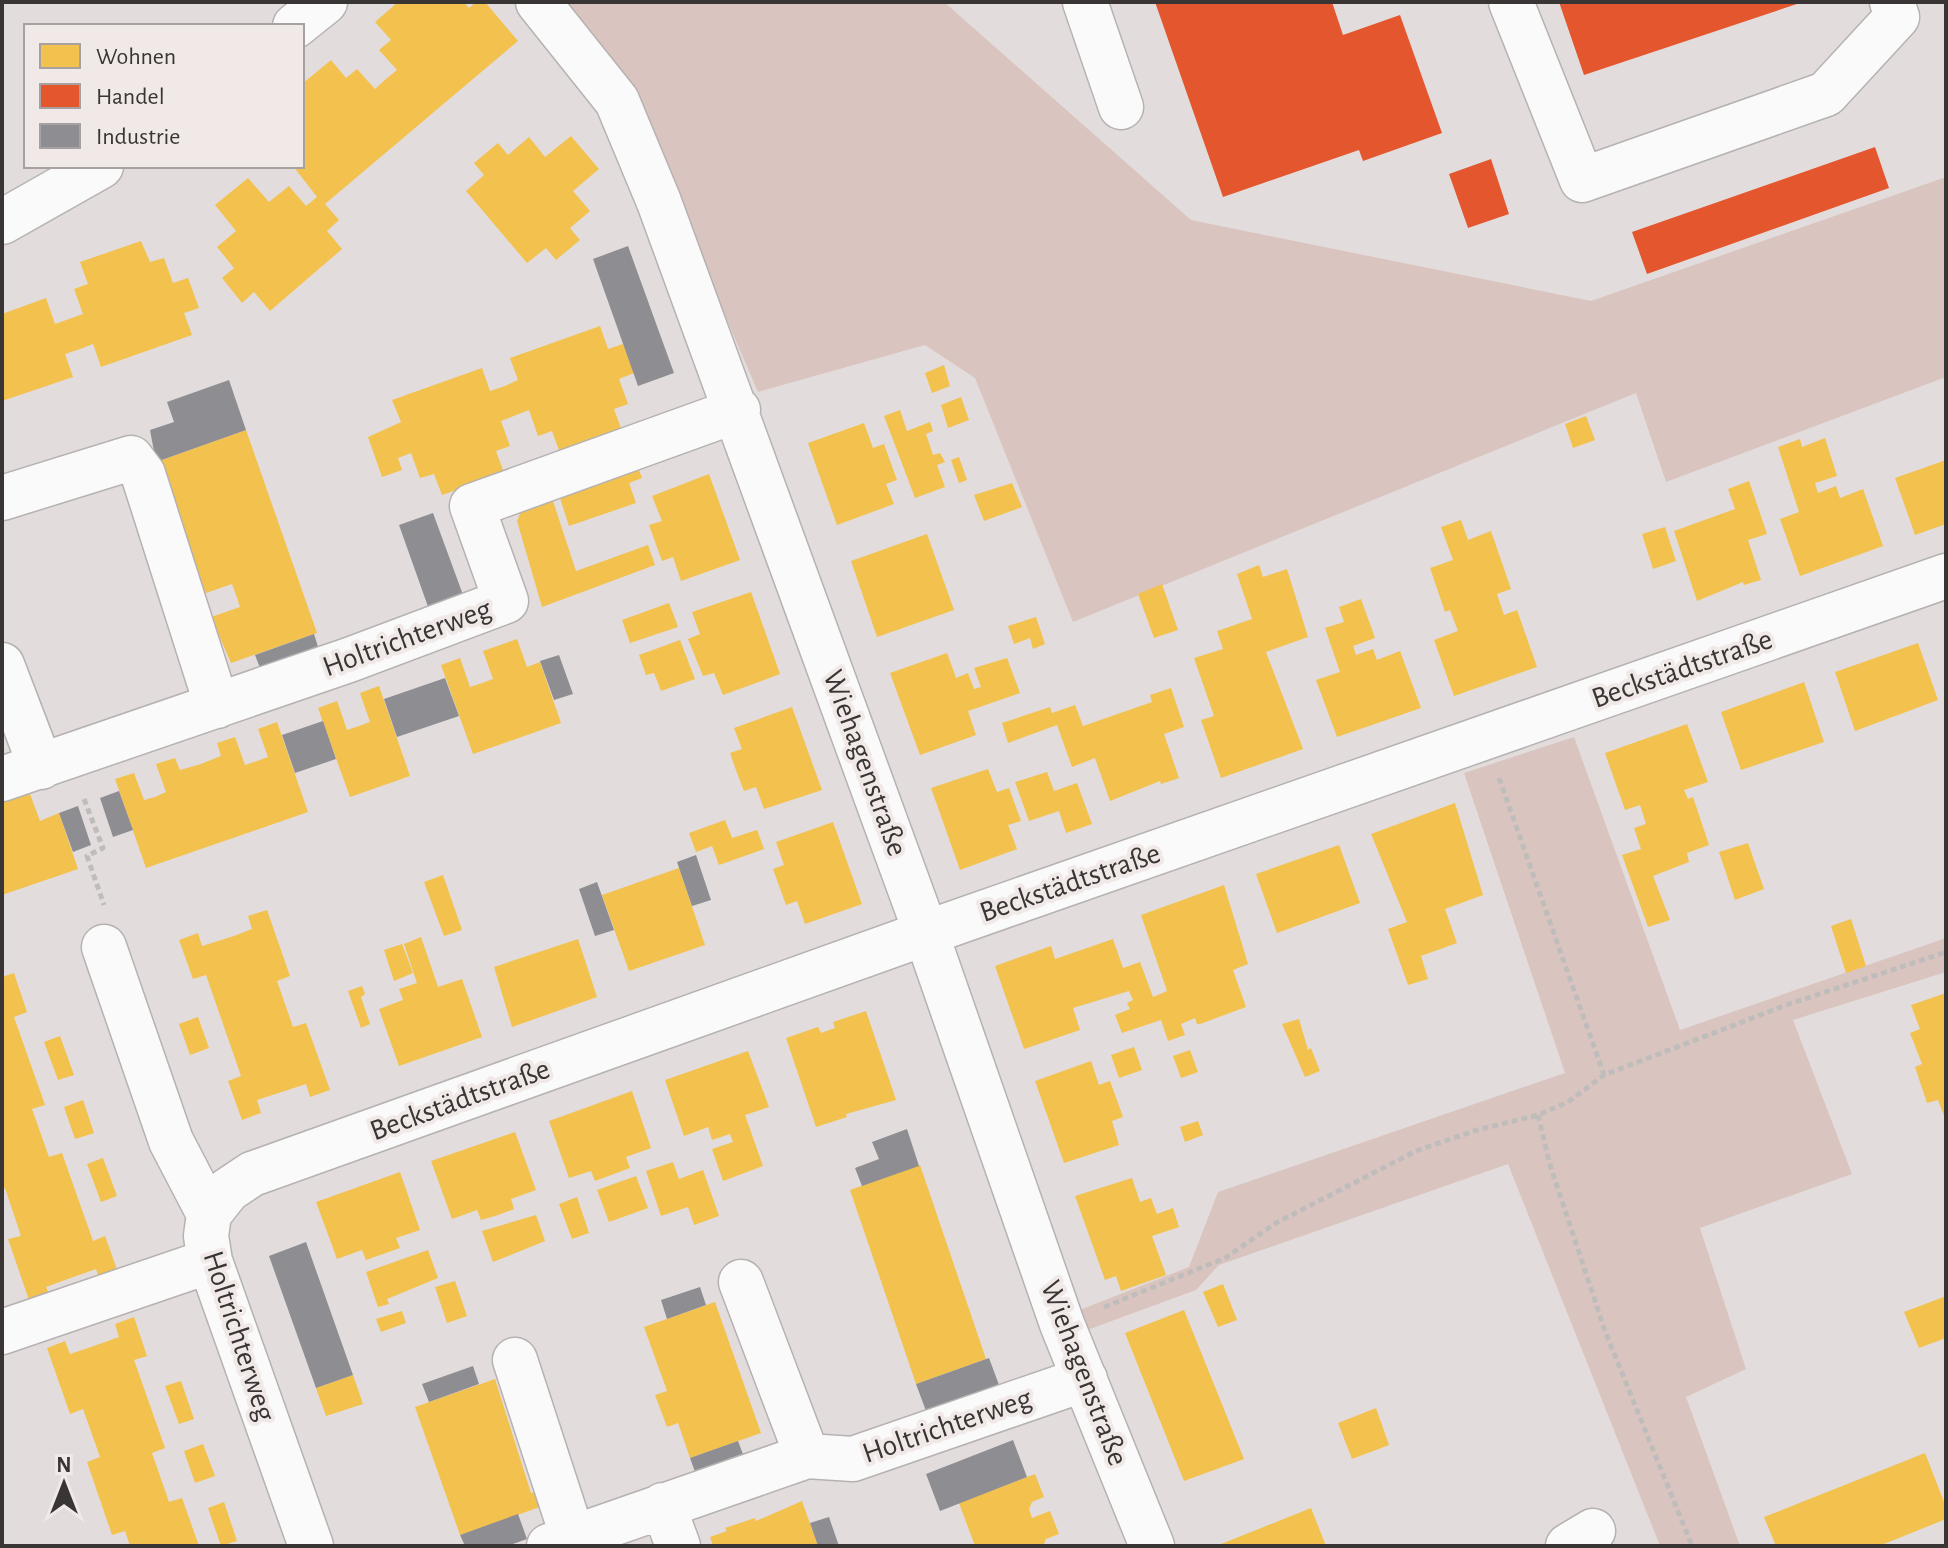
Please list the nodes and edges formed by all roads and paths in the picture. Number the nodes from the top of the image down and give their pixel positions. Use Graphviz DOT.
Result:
graph roads {
  1 [pos="325,2"];
  2 [pos="538,2"];
  3 [pos="1085,2"];
  4 [pos="1511,2"];
  5 [pos="1892,2"];
  6 [pos="298,24"];
  7 [pos="1121,107"];
  8 [pos="97,168"];
  9 [pos="2,222"];
  10 [pos="738,410"];
  11 [pos="2,498"];
  12 [pos="1946,576"];
  13 [pos="2,665"];
  14 [pos="217,706"];
  15 [pos="1486,738"];
  16 [pos="21,773"];
  17 [pos="926,933"];
  18 [pos="104,947"];
  19 [pos="1946,952"];
  20 [pos="1604,1075"];
  21 [pos="1538,1115"];
  22 [pos="209,1214"];
  23 [pos="210,1261"];
  24 [pos="741,1282"];
  25 [pos="1062,1324"];
  26 [pos="2,1332"];
  27 [pos="515,1360"];
  28 [pos="1085,1379"];
  29 [pos="807,1456"];
  30 [pos="663,1505"];
  31 [pos="561,1542"];
  32 [pos="311,1546"];
  33 [pos="678,1546"];
  34 [pos="1152,1546"];
  35 [pos="1692,1546"];
  1 -- 6 [label="street"];
  2 -- 10 [label="street, Wiehagenstraße"];
  3 -- 7 [label="street"];
  4 -- 5 [label="street"];
  8 -- 9 [label="street"];
  10 -- 14 [label="street, Holtrichterweg"];
  10 -- 17 [label="street, Wiehagenstraße"];
  11 -- 14 [label="street"];
  12 -- 15 [label="street, Beckstädtstraße"];
  13 -- 16 [label="street"];
  14 -- 16 [label="street, Holtrichterweg"];
  15 -- 17 [label="street, Beckstädtstraße"];
  15 -- 20 [label="path"];
  16 -- 18 [label="path"];
  17 -- 22 [label="street, Beckstädtstraße"];
  17 -- 25 [label="street, Wiehagenstraße"];
  18 -- 22 [label="street, Holtrichterweg"];
  19 -- 20 [label="path"];
  20 -- 21 [label="path"];
  21 -- 25 [label="path"];
  21 -- 35 [label="path"];
  22 -- 23 [label="street, Holtrichterweg"];
  23 -- 26 [label="street"];
  23 -- 32 [label="street, Holtrichterweg"];
  24 -- 29 [label="street"];
  25 -- 28 [label="street, Wiehagenstraße"];
  27 -- 31 [label="street, Holtrichterweg"];
  28 -- 29 [label="street, Holtrichterweg"];
  28 -- 34 [label="street, Wiehagenstraße"];
  29 -- 30 [label="street, Holtrichterweg"];
  30 -- 31 [label="street, Holtrichterweg"];
  30 -- 33 [label="street"];
}
